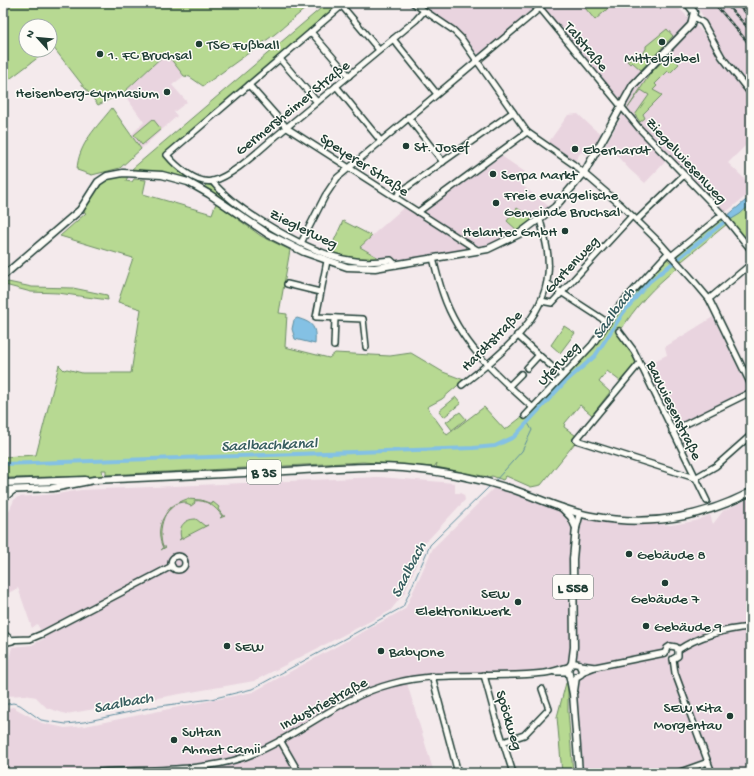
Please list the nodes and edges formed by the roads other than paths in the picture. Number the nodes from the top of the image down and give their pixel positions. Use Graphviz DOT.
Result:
graph roads {
  1 [pos="413,3"];
  2 [pos="687,3"];
  3 [pos="343,4"];
  4 [pos="424,11"];
  5 [pos="694,18"];
  6 [pos="311,32"];
  7 [pos="393,38"];
  8 [pos="379,50"];
  9 [pos="280,59"];
  10 [pos="478,60"];
  11 [pos="349,76"];
  12 [pos="249,85"];
  13 [pos="336,86"];
  14 [pos="438,94"];
  15 [pos="751,94"];
  16 [pos="317,102"];
  17 [pos="622,105"];
  18 [pos="513,112"];
  19 [pos="408,117"];
  20 [pos="287,128"];
  21 [pos="527,132"];
  22 [pos="380,140"];
  23 [pos="443,162"];
  24 [pos="348,167"];
  25 [pos="584,173"];
  26 [pos="684,175"];
  27 [pos="202,181"];
  28 [pos="212,181"];
  29 [pos="198,187"];
  30 [pos="396,198"];
  31 [pos="418,212"];
  32 [pos="723,215"];
  33 [pos="632,216"];
  34 [pos="540,220"];
  35 [pos="637,220"];
  36 [pos="301,243"];
  37 [pos="751,250"];
  38 [pos="479,251"];
  39 [pos="671,256"];
  40 [pos="433,258"];
  41 [pos="327,261"];
  42 [pos="751,264"];
  43 [pos="396,265"];
  44 [pos="3,276"];
  45 [pos="547,283"];
  46 [pos="287,284"];
  47 [pos="320,292"];
  48 [pos="562,292"];
  49 [pos="708,299"];
  50 [pos="541,301"];
  51 [pos="335,318"];
  52 [pos="607,322"];
  53 [pos="620,331"];
  54 [pos="516,335"];
  55 [pos="334,346"];
  56 [pos="366,347"];
  57 [pos="539,355"];
  58 [pos="639,364"];
  59 [pos="487,365"];
  60 [pos="527,368"];
  61 [pos="521,374"];
  62 [pos="562,376"];
  63 [pos="462,385"];
  64 [pos="751,385"];
  65 [pos="509,386"];
  66 [pos="751,392"];
  67 [pos="532,408"];
  68 [pos="525,416"];
  69 [pos="672,431"];
  70 [pos="751,435"];
  71 [pos="695,478"];
  72 [pos="94,480"];
  73 [pos="3,482"];
  74 [pos="3,490"];
  75 [pos="14,490"];
  76 [pos="751,492"];
  77 [pos="3,499"];
  78 [pos="707,501"];
  79 [pos="561,507"];
  80 [pos="580,513"];
  81 [pos="576,528"];
  82 [pos="172,566"];
  83 [pos="751,627"];
  84 [pos="3,633"];
  85 [pos="3,640"];
  86 [pos="13,640"];
  87 [pos="3,643"];
  88 [pos="678,650"];
  89 [pos="665,653"];
  90 [pos="673,659"];
  91 [pos="574,669"];
  92 [pos="484,675"];
  93 [pos="432,676"];
  94 [pos="542,688"];
  95 [pos="280,740"];
  96 [pos="503,742"];
  97 [pos="708,762"];
  98 [pos="3,765"];
  99 [pos="4,773"];
  100 [pos="7,773"];
  101 [pos="85,773"];
  102 [pos="299,773"];
  103 [pos="458,773"];
  104 [pos="513,773"];
  105 [pos="579,773"];
  106 [pos="678,773"];
  107 [pos="712,773"];
  1 -- 4 [label="street"];
  2 -- 5 [label="main road"];
  3 -- 6 [label="street"];
  3 -- 8 [label="street"];
  4 -- 7 [label="street, Germersheimer Straße"];
  4 -- 10 [label="street"];
  5 -- 15 [label="street"];
  5 -- 17 [label="main road"];
  6 -- 9 [label="street"];
  6 -- 11 [label="street"];
  7 -- 8 [label="street, Germersheimer Straße"];
  7 -- 14 [label="street"];
  8 -- 11 [label="street, Germersheimer Straße"];
  9 -- 12 [label="street"];
  9 -- 16 [label="street"];
  10 -- 14 [label="street"];
  10 -- 17 [label="street, Talstraße"];
  10 -- 18 [label="street"];
  11 -- 13 [label="street, Germersheimer Straße"];
  12 -- 20 [label="street, Speyerer Straße"];
  12 -- 27 [label="street, Germersheimer Straße"];
  13 -- 16 [label="street, Germersheimer Straße"];
  13 -- 22 [label="street"];
  14 -- 19 [label="street"];
  16 -- 20 [label="street, Germersheimer Straße"];
  17 -- 25 [label="main road"];
  17 -- 26 [label="street, Ziegelwiesenweg"];
  18 -- 21 [label="street"];
  18 -- 23 [label="street"];
  19 -- 22 [label="street"];
  19 -- 23 [label="street"];
  20 -- 24 [label="street, Speyerer Straße"];
  20 -- 28 [label="street, Germersheimer Straße"];
  21 -- 25 [label="street"];
  21 -- 31 [label="street"];
  22 -- 24 [label="street"];
  23 -- 30 [label="street"];
  24 -- 30 [label="street, Speyerer Straße"];
  24 -- 36 [label="street"];
  25 -- 33 [label="street"];
  25 -- 34 [label="main road"];
  26 -- 32 [label="street, Ziegelwiesenweg"];
  26 -- 35 [label="street"];
  27 -- 28 [label="street, Germersheimer Straße"];
  27 -- 29 [label="street"];
  28 -- 36 [label="street, Zieglerweg"];
  29 -- 41 [label="main road"];
  29 -- 44 [label="main road"];
  30 -- 31 [label="street, Speyerer Straße"];
  31 -- 38 [label="street, Speyerer Straße"];
  32 -- 37 [label="street, Ziegelwiesenweg"];
  32 -- 39 [label="street, Uferweg"];
  33 -- 35 [label="street"];
  33 -- 48 [label="street, Gartenweg"];
  34 -- 38 [label="main road"];
  34 -- 45 [label="street, Hardtstraße"];
  35 -- 39 [label="street"];
  36 -- 43 [label="street, Zieglerweg"];
  38 -- 40 [label="main road"];
  39 -- 49 [label="street"];
  39 -- 52 [label="street, Uferweg"];
  40 -- 43 [label="main road"];
  40 -- 59 [label="street"];
  41 -- 43 [label="main road"];
  41 -- 47 [label="street"];
  42 -- 49 [label="street"];
  45 -- 48 [label="street"];
  45 -- 50 [label="street, Hardtstraße"];
  46 -- 47 [label="street"];
  47 -- 51 [label="street"];
  48 -- 50 [label="street, Gartenweg"];
  48 -- 52 [label="street"];
  49 -- 64 [label="street"];
  50 -- 54 [label="street, Hardtstraße"];
  51 -- 55 [label="street"];
  51 -- 56 [label="street"];
  52 -- 62 [label="street, Uferweg"];
  53 -- 58 [label="street, Bauwiesenstraße"];
  54 -- 57 [label="street"];
  54 -- 59 [label="street, Hardtstraße"];
  57 -- 60 [label="street"];
  57 -- 62 [label="street"];
  58 -- 69 [label="street, Bauwiesenstraße"];
  58 -- 71 [label="street"];
  59 -- 63 [label="street, Hardtstraße"];
  59 -- 65 [label="street"];
  61 -- 65 [label="street"];
  62 -- 67 [label="street, Uferweg"];
  65 -- 67 [label="street"];
  66 -- 69 [label="street"];
  67 -- 68 [label="street, Uferweg"];
  69 -- 71 [label="street, Bauwiesenstraße"];
  70 -- 71 [label="street"];
  71 -- 78 [label="street, Bauwiesenstraße"];
  72 -- 73 [label="main road, B 35"];
  72 -- 75 [label="main road, B 35"];
  72 -- 79 [label="main road, B 35"];
  74 -- 75 [label="main road, B 35"];
  75 -- 77 [label="street"];
  76 -- 80 [label="main road, B 35"];
  79 -- 80 [label="main road, B 35"];
  79 -- 81 [label="main road"];
  80 -- 81 [label="main road, L 558"];
  81 -- 91 [label="main road, L 558"];
  82 -- 86 [label="street"];
  83 -- 88 [label="street"];
  84 -- 86 [label="street"];
  85 -- 86 [label="street"];
  86 -- 87 [label="street"];
  88 -- 89 [label="street"];
  88 -- 90 [label="street"];
  89 -- 90 [label="street"];
  89 -- 91 [label="street, Industriestraße"];
  90 -- 97 [label="street"];
  91 -- 92 [label="street, Industriestraße"];
  91 -- 105 [label="main road, L 558"];
  92 -- 93 [label="street, Industriestraße"];
  92 -- 96 [label="street, Spöckweg"];
  93 -- 95 [label="street, Industriestraße"];
  93 -- 103 [label="street"];
  94 -- 96 [label="street"];
  95 -- 101 [label="street, Industriestraße"];
  95 -- 102 [label="street"];
  96 -- 104 [label="street, Spöckweg"];
  97 -- 106 [label="street"];
  97 -- 107 [label="street"];
  98 -- 99 [label="street"];
  98 -- 100 [label="street"];
}
